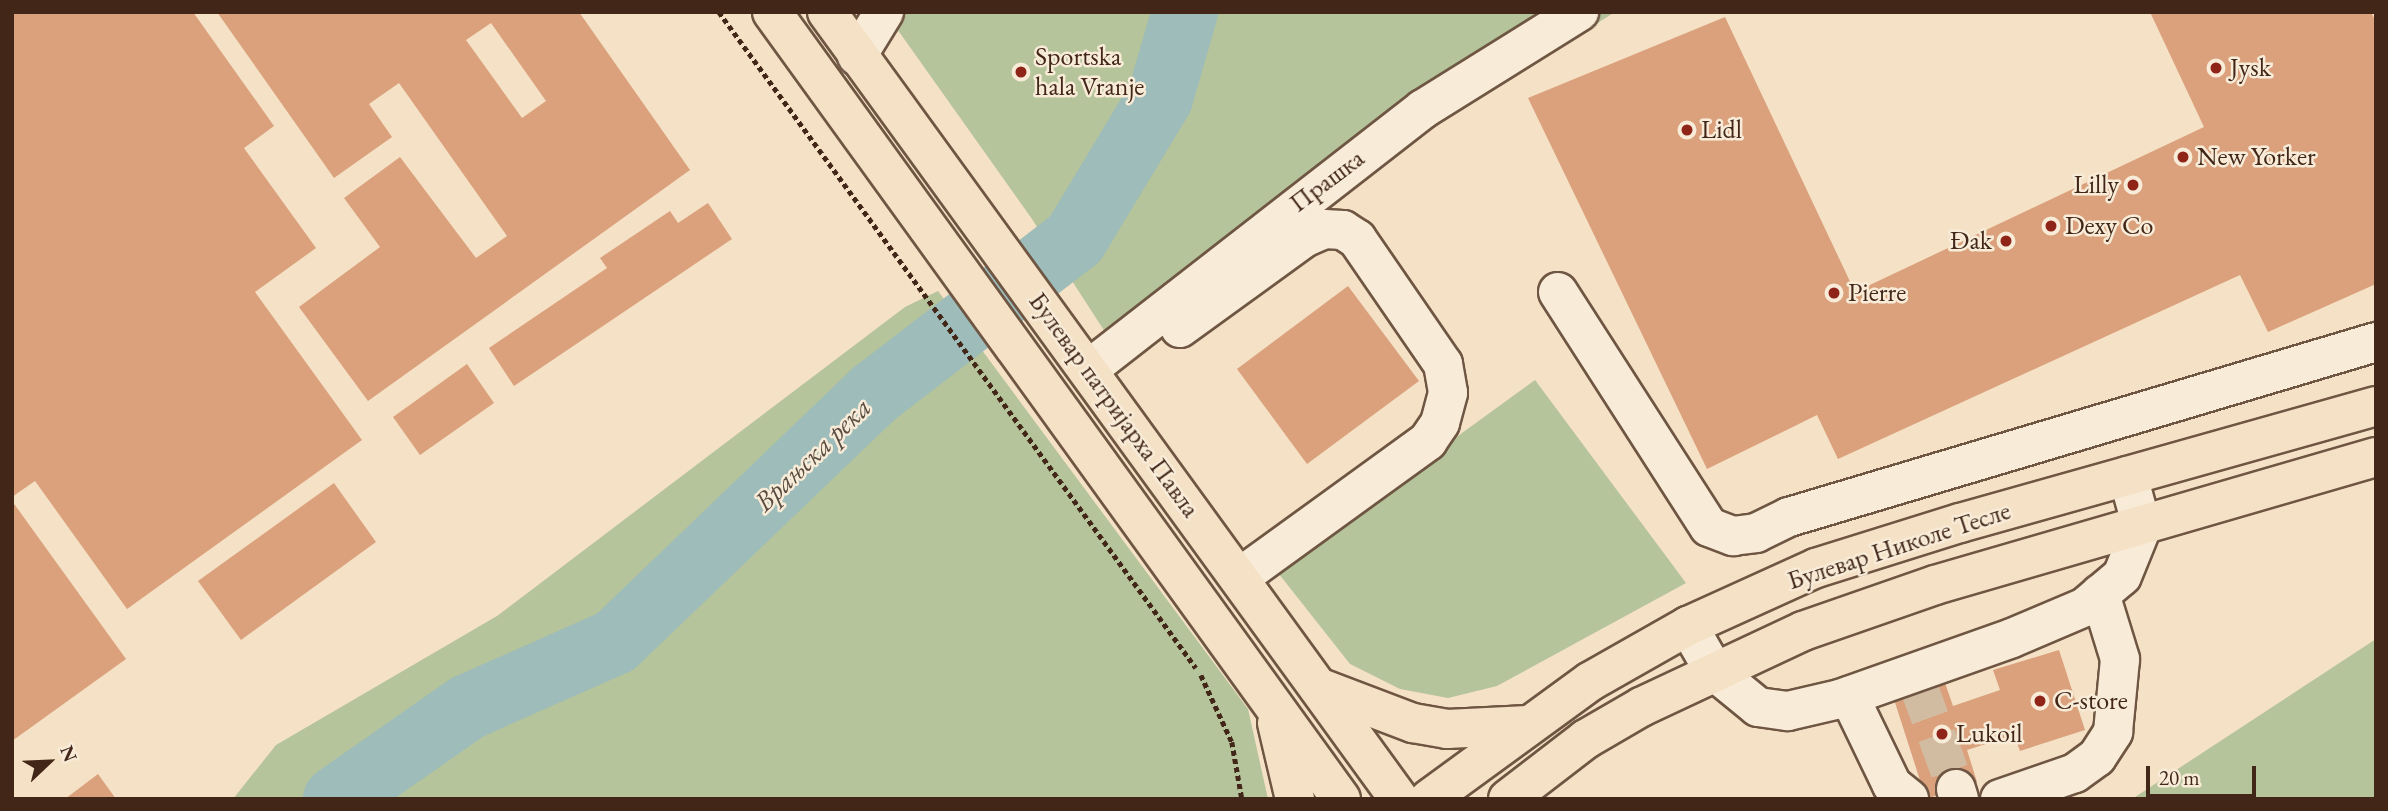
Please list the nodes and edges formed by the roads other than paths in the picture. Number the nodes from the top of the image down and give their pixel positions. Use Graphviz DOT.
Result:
graph roads {
  1 [pos="772,12"];
  2 [pos="827,12"];
  3 [pos="884,12"];
  4 [pos="1579,12"];
  5 [pos="857,56"];
  6 [pos="1278,238"];
  7 [pos="1558,292"];
  8 [pos="1180,328"];
  9 [pos="2376,342"];
  10 [pos="1081,358"];
  11 [pos="2376,406"];
  12 [pos="2376,457"];
  13 [pos="2128,476"];
  14 [pos="2142,527"];
  15 [pos="1239,578"];
  16 [pos="2100,594"];
  17 [pos="1688,626"];
  18 [pos="1714,671"];
  19 [pos="1318,687"];
  20 [pos="1849,696"];
  21 [pos="1270,697"];
  22 [pos="1528,724"];
  23 [pos="1295,799"];
  24 [pos="1341,799"];
  25 [pos="1399,799"];
  26 [pos="1429,799"];
  27 [pos="1508,799"];
  28 [pos="1909,799"];
  29 [pos="2000,799"];
  1 -- 21 [label="main road, Булевар патријарха Павла"];
  2 -- 5 [label="main road, Булевар патријарха Павла"];
  3 -- 5 [label="street"];
  4 -- 6 [label="street, Прашка"];
  5 -- 10 [label="main road, Булевар патријарха Павла"];
  6 -- 8 [label="street"];
  6 -- 10 [label="street, Прашка"];
  6 -- 15 [label="street"];
  7 -- 9 [label="street"];
  10 -- 15 [label="main road, Булевар патријарха Павла"];
  11 -- 13 [label="main road, Булевар Николе Тесле"];
  12 -- 14 [label="main road, Булевар Николе Тесле"];
  13 -- 14 [label="street"];
  13 -- 17 [label="main road, Булевар Николе Тесле"];
  14 -- 16 [label="street"];
  14 -- 18 [label="main road, Булевар Николе Тесле"];
  15 -- 19 [label="main road, Булевар патријарха Павла"];
  16 -- 20 [label="street"];
  16 -- 29 [label="street"];
  17 -- 18 [label="street"];
  17 -- 22 [label="main road, Булевар Николе Тесле"];
  18 -- 20 [label="street"];
  18 -- 27 [label="main road, Булевар Николе Тесле"];
  19 -- 22 [label="main road"];
  19 -- 25 [label="main road, Булевар патријарха Павла"];
  20 -- 28 [label="street"];
  21 -- 23 [label="main road"];
  21 -- 24 [label="main road, Булевар патријарха Павла"];
  22 -- 26 [label="main road, Булевар Николе Тесле"];
}
